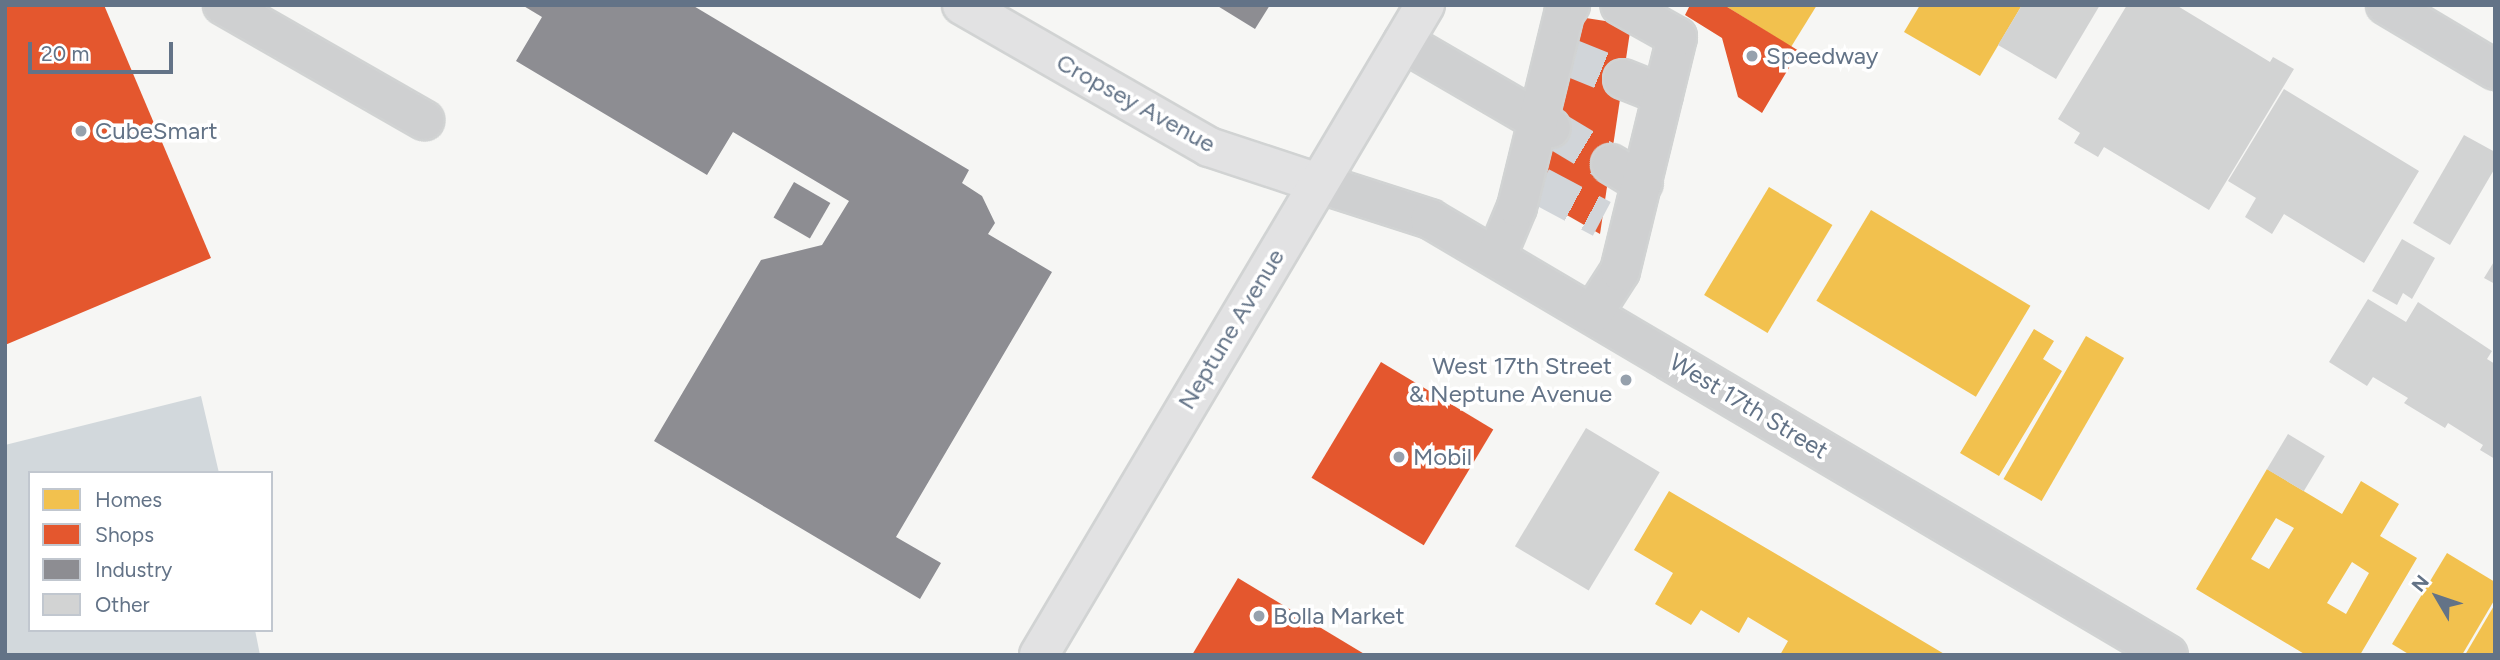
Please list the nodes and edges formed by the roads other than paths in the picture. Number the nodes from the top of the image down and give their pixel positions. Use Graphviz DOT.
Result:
graph roads {
  1 [pos="223,5"];
  2 [pos="962,5"];
  3 [pos="1425,5"];
  4 [pos="1570,5"];
  5 [pos="1620,5"];
  6 [pos="2386,5"];
  7 [pos="1404,42"];
  8 [pos="2495,70"];
  9 [pos="1623,79"];
  10 [pos="1664,95"];
  11 [pos="424,120"];
  12 [pos="1544,125"];
  13 [pos="1611,164"];
  14 [pos="1318,183"];
  15 [pos="1643,183"];
  16 [pos="1496,257"];
  17 [pos="1593,313"];
  18 [pos="1039,655"];
  19 [pos="2168,655"];
  1 -- 11 [label="street"];
  2 -- 14 [label="main road, Cropsey Avenue"];
  3 -- 7 [label="main road, Neptune Avenue"];
  4 -- 12 [label="street"];
  5 -- 10 [label="street"];
  6 -- 8 [label="street"];
  7 -- 12 [label="street"];
  7 -- 14 [label="main road, Neptune Avenue"];
  9 -- 10 [label="street"];
  10 -- 15 [label="street"];
  12 -- 16 [label="street"];
  13 -- 15 [label="street"];
  14 -- 16 [label="street, West 17th Street"];
  14 -- 18 [label="main road, Neptune Avenue"];
  15 -- 17 [label="street"];
  16 -- 17 [label="street, West 17th Street"];
  17 -- 19 [label="street, West 17th Street"];
}
